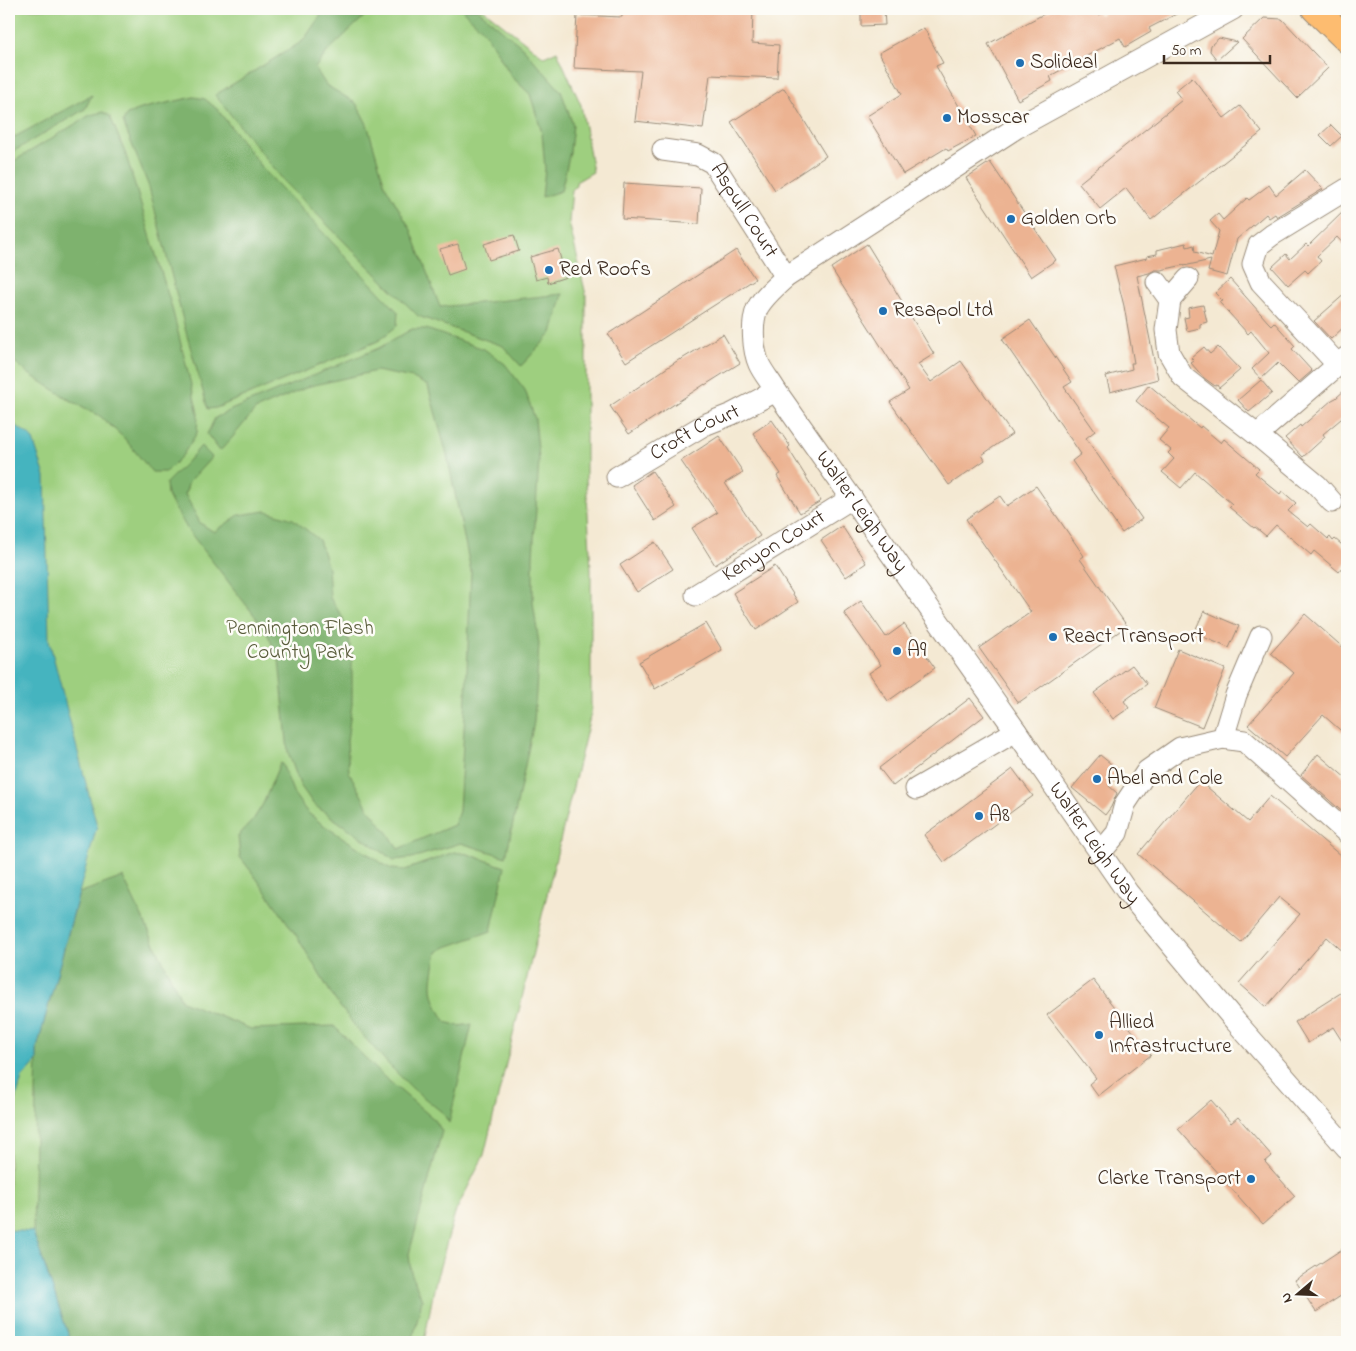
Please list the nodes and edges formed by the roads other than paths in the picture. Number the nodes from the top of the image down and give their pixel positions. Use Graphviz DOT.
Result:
graph roads {
  1 [pos="1233,9"];
  2 [pos="1315,9"];
  3 [pos="1347,40"];
  4 [pos="663,150"];
  5 [pos="1345,186"];
  6 [pos="786,277"];
  7 [pos="1188,279"];
  8 [pos="1157,282"];
  9 [pos="1170,300"];
  10 [pos="1343,361"];
  11 [pos="776,391"];
  12 [pos="1257,435"];
  13 [pos="616,477"];
  14 [pos="852,498"];
  15 [pos="1332,502"];
  16 [pos="696,595"];
  17 [pos="1261,636"];
  18 [pos="1016,730"];
  19 [pos="1223,738"];
  20 [pos="916,789"];
  21 [pos="1347,833"];
  22 [pos="1100,853"];
  23 [pos="1347,1148"];
  1 -- 6 [label="street, Walter Leigh Way"];
  2 -- 3 [label="main road"];
  4 -- 6 [label="street, Aspull Court"];
  5 -- 10 [label="street"];
  6 -- 11 [label="street, Walter Leigh Way"];
  7 -- 9 [label="street"];
  8 -- 9 [label="street"];
  9 -- 12 [label="street"];
  10 -- 12 [label="street"];
  11 -- 13 [label="street, Croft Court"];
  11 -- 14 [label="street, Walter Leigh Way"];
  12 -- 15 [label="street"];
  14 -- 16 [label="street, Kenyon Court"];
  14 -- 18 [label="street, Walter Leigh Way"];
  17 -- 19 [label="street"];
  18 -- 20 [label="street"];
  18 -- 22 [label="street, Walter Leigh Way"];
  19 -- 21 [label="street"];
  19 -- 22 [label="street"];
  22 -- 23 [label="street, Walter Leigh Way"];
}
